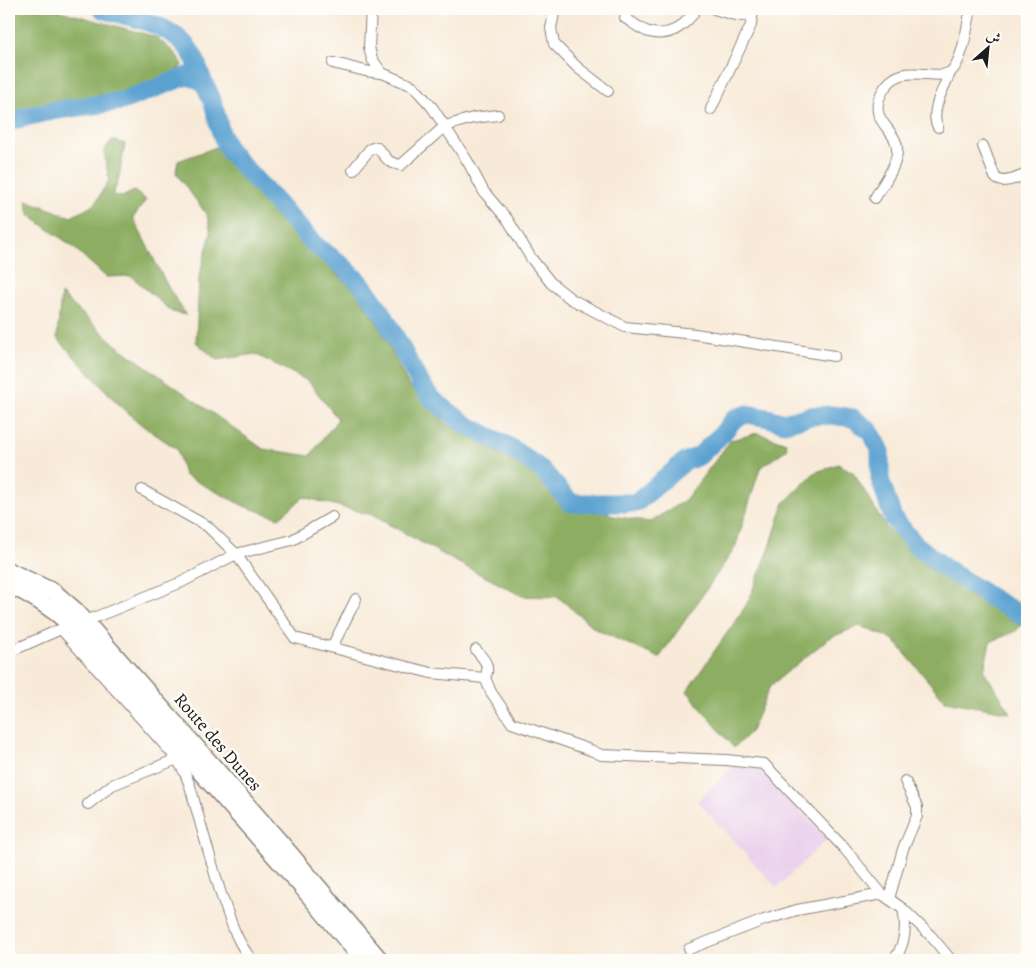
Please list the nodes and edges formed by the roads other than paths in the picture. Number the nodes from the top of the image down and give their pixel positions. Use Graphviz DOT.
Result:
graph roads {
  1 [pos="371,9"];
  2 [pos="555,9"];
  3 [pos="696,9"];
  4 [pos="714,9"];
  5 [pos="753,9"];
  6 [pos="971,9"];
  7 [pos="625,18"];
  8 [pos="333,63"];
  9 [pos="950,72"];
  10 [pos="382,73"];
  11 [pos="608,91"];
  12 [pos="711,109"];
  13 [pos="498,114"];
  14 [pos="444,126"];
  15 [pos="938,127"];
  16 [pos="984,146"];
  17 [pos="353,170"];
  18 [pos="1027,174"];
  19 [pos="875,198"];
  20 [pos="834,356"];
  21 [pos="142,490"];
  22 [pos="332,517"];
  23 [pos="236,554"];
  24 [pos="9,571"];
  25 [pos="9,585"];
  26 [pos="356,599"];
  27 [pos="86,621"];
  28 [pos="332,647"];
  29 [pos="476,650"];
  30 [pos="9,652"];
  31 [pos="485,678"];
  32 [pos="177,760"];
  33 [pos="905,782"];
  34 [pos="88,804"];
  35 [pos="1027,820"];
  36 [pos="1027,831"];
  37 [pos="886,896"];
  38 [pos="903,909"];
  39 [pos="689,949"];
  40 [pos="252,960"];
  41 [pos="363,960"];
  42 [pos="380,960"];
  43 [pos="894,960"];
  44 [pos="951,960"];
  1 -- 10 [label="street"];
  2 -- 11 [label="street"];
  3 -- 7 [label="street"];
  4 -- 5 [label="street"];
  5 -- 12 [label="street"];
  6 -- 9 [label="street"];
  8 -- 10 [label="street"];
  9 -- 15 [label="street"];
  9 -- 19 [label="street"];
  10 -- 14 [label="street"];
  13 -- 14 [label="street"];
  14 -- 17 [label="street"];
  14 -- 20 [label="street"];
  16 -- 18 [label="street"];
  21 -- 23 [label="street"];
  22 -- 23 [label="street"];
  23 -- 27 [label="street"];
  23 -- 28 [label="street"];
  24 -- 27 [label="main road, Route des Dunes"];
  25 -- 41 [label="main road, Route des Dunes"];
  26 -- 28 [label="street"];
  27 -- 42 [label="main road, Route des Dunes"];
  28 -- 31 [label="street"];
  29 -- 31 [label="street"];
  30 -- 32 [label="street"];
  31 -- 37 [label="street"];
  32 -- 34 [label="street"];
  32 -- 40 [label="street"];
  33 -- 37 [label="street"];
  35 -- 36 [label="street"];
  37 -- 38 [label="street"];
  37 -- 39 [label="street"];
  38 -- 43 [label="street"];
  38 -- 44 [label="street"];
}
